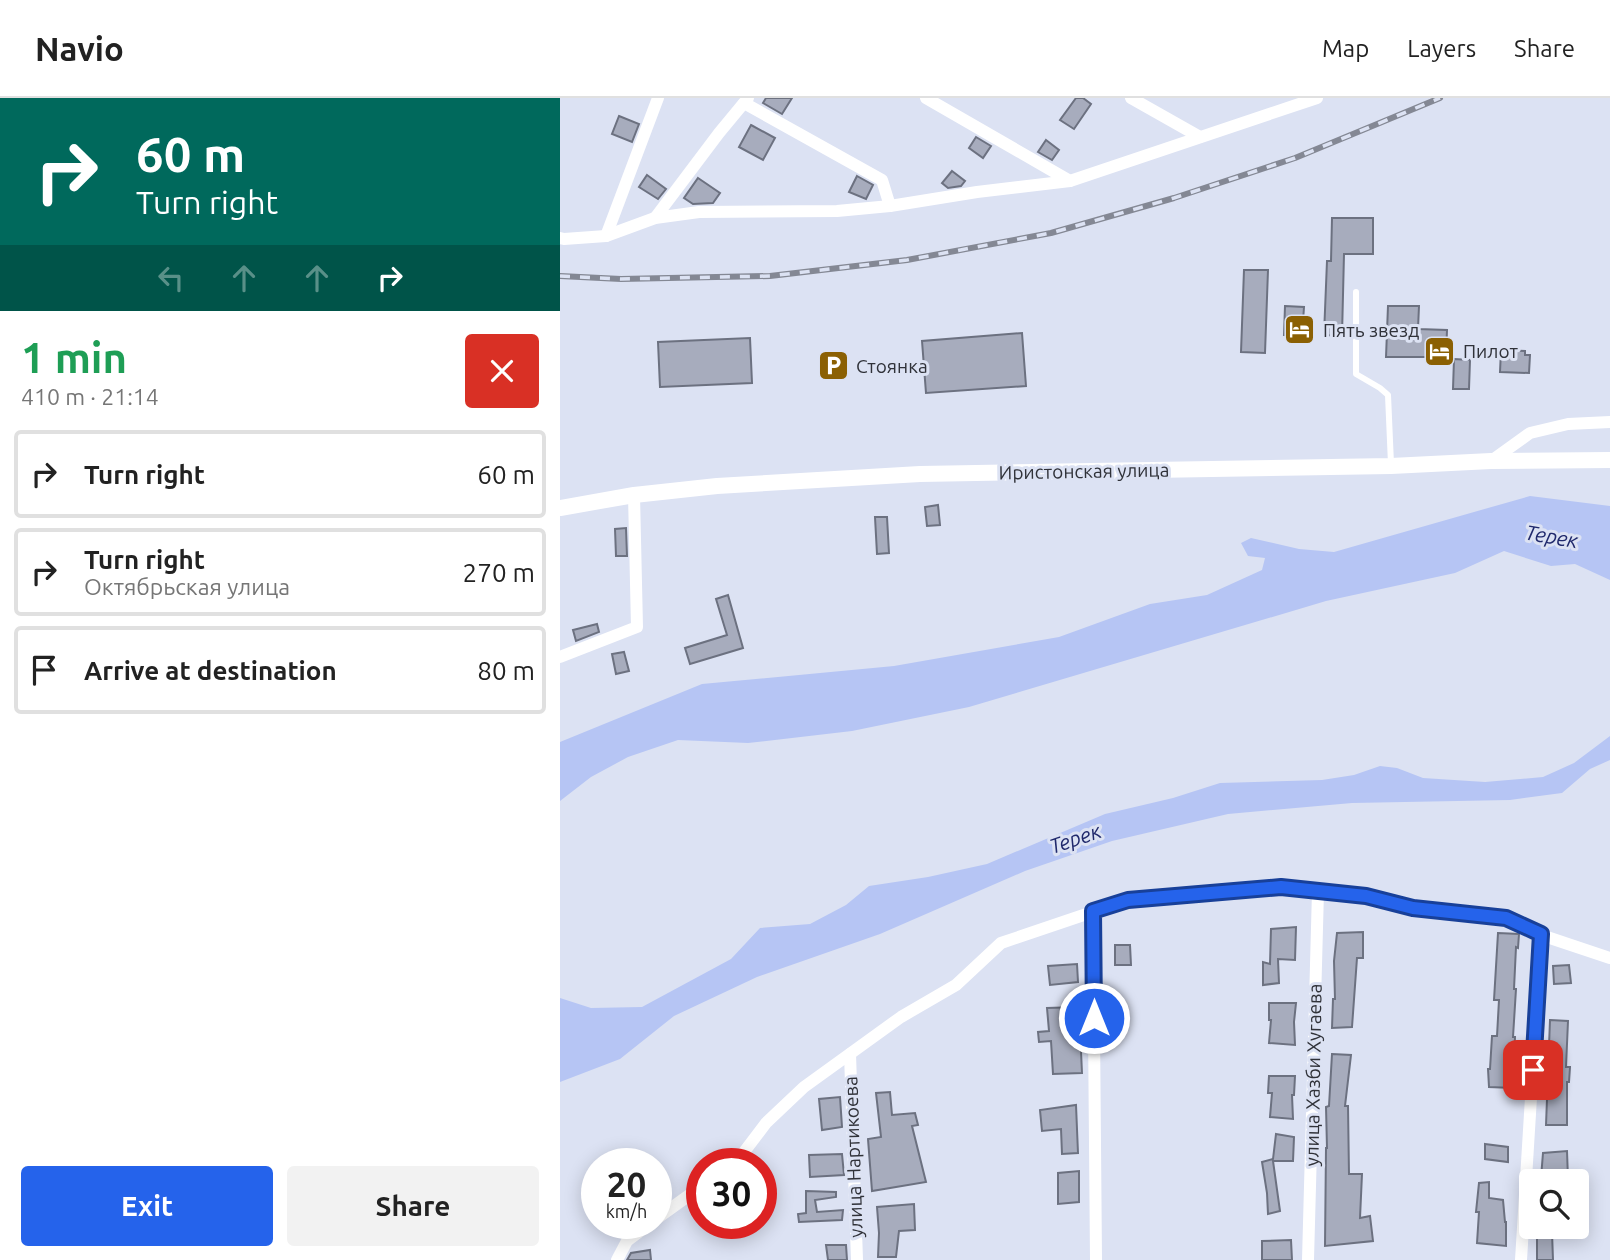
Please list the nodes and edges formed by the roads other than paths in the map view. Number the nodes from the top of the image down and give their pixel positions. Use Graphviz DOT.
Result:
graph roads {
  1 [pos="658,98"];
  2 [pos="926,98"];
  3 [pos="1131,98"];
  4 [pos="1317,98"];
  5 [pos="746,101"];
  6 [pos="1200,137"];
  7 [pos="1070,181"];
  8 [pos="890,206"];
  9 [pos="655,218"];
  10 [pos="606,236"];
  11 [pos="560,238"];
  12 [pos="1356,292"];
  13 [pos="1610,422"];
  14 [pos="1610,460"];
  15 [pos="1491,461"];
  16 [pos="1391,466"];
  17 [pos="634,495"];
  18 [pos="560,508"];
  19 [pos="560,657"];
  20 [pos="1318,891"];
  21 [pos="1093,911"];
  22 [pos="1541,934"];
  23 [pos="1610,958"];
  24 [pos="850,1054"];
  25 [pos="747,1148"];
  26 [pos="630,1239"];
  27 [pos="617,1260"];
  28 [pos="857,1260"];
  29 [pos="1096,1260"];
  30 [pos="1308,1260"];
  31 [pos="1521,1260"];
  1 -- 10 [label="street"];
  2 -- 7 [label="street"];
  3 -- 6 [label="street"];
  4 -- 6 [label="street"];
  5 -- 8 [label="street"];
  5 -- 9 [label="street"];
  6 -- 7 [label="street"];
  7 -- 8 [label="street"];
  8 -- 9 [label="street"];
  9 -- 10 [label="street"];
  10 -- 11 [label="street"];
  12 -- 16 [label="lane"];
  13 -- 15 [label="street"];
  14 -- 15 [label="main road, Иристонская улица"];
  15 -- 16 [label="main road, Иристонская улица"];
  16 -- 17 [label="main road, Иристонская улица"];
  17 -- 18 [label="main road, Иристонская улица"];
  17 -- 19 [label="street"];
  20 -- 21 [label="street"];
  20 -- 22 [label="street"];
  20 -- 30 [label="street, улица Хазби Хугаева"];
  21 -- 24 [label="street"];
  21 -- 29 [label="street"];
  22 -- 23 [label="street"];
  22 -- 31 [label="street"];
  24 -- 25 [label="street"];
  24 -- 28 [label="street, улица Нартикоева"];
  26 -- 27 [label="street"];
}
